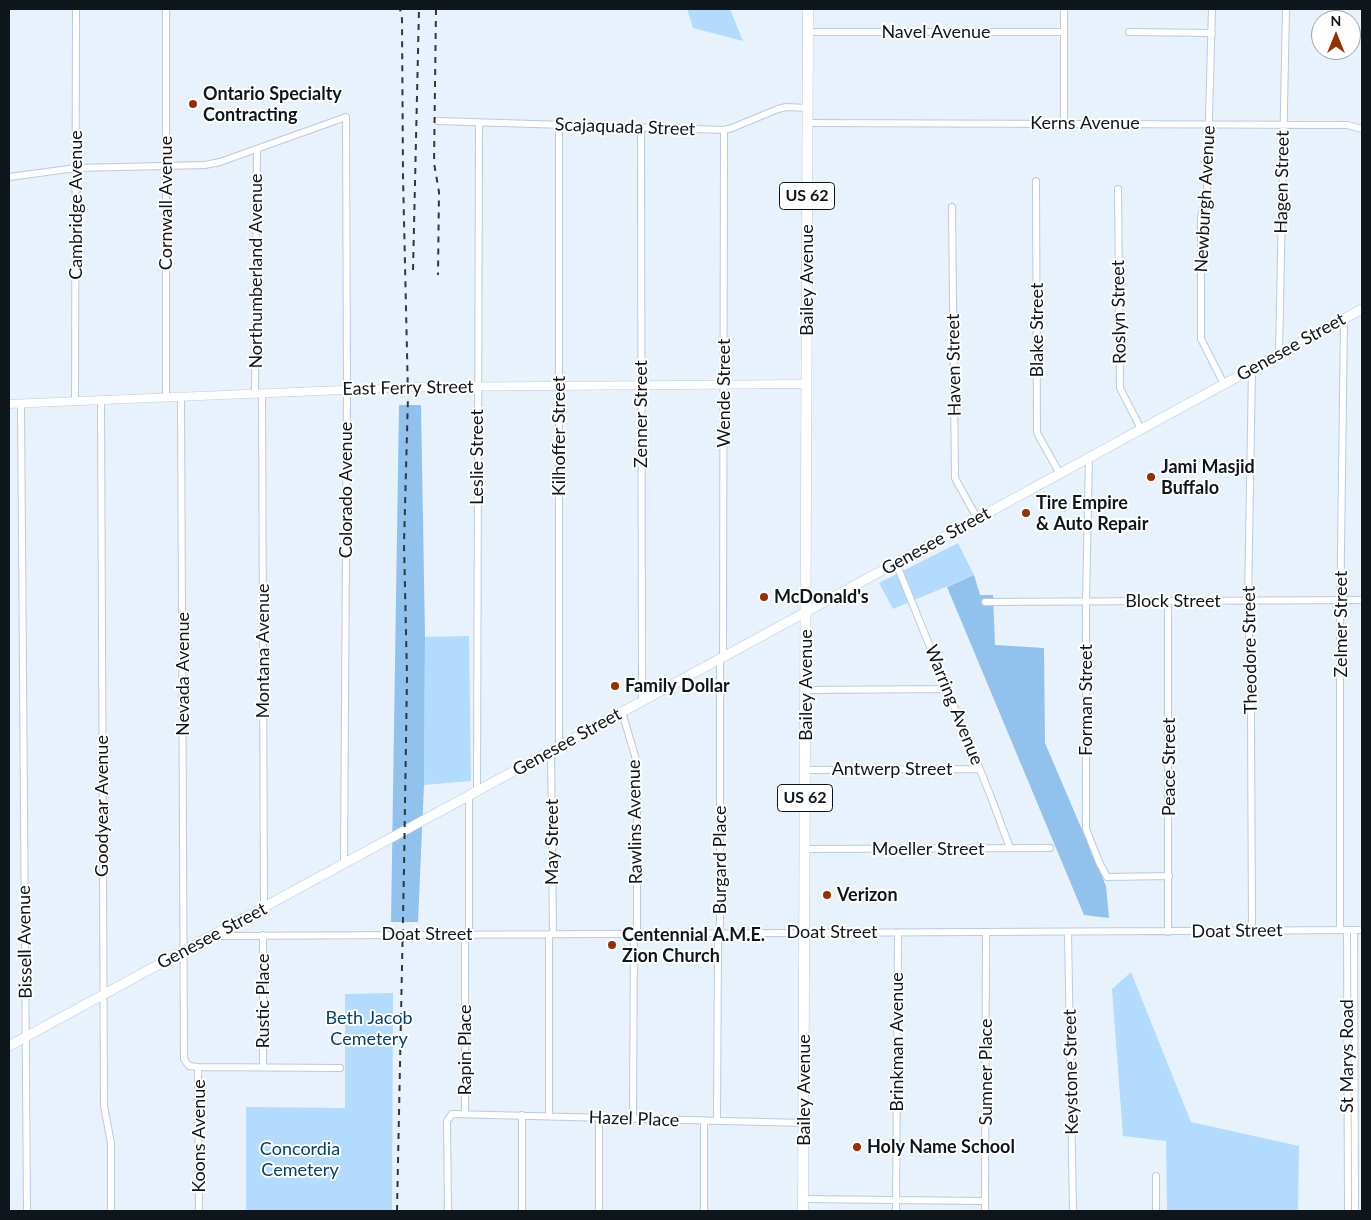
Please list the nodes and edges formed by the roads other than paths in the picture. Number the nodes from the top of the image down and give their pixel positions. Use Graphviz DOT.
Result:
graph roads {
  1 [pos="76,9"];
  2 [pos="166,9"];
  3 [pos="808,9"];
  4 [pos="1064,9"];
  5 [pos="1212,9"];
  6 [pos="1286,9"];
  7 [pos="808,32"];
  8 [pos="1064,32"];
  9 [pos="1129,32"];
  10 [pos="1212,33"];
  11 [pos="808,108"];
  12 [pos="438,121"];
  13 [pos="479,122"];
  14 [pos="808,123"];
  15 [pos="1064,123"];
  16 [pos="1209,124"];
  17 [pos="1284,124"];
  18 [pos="559,126"];
  19 [pos="641,128"];
  20 [pos="1362,128"];
  21 [pos="724,130"];
  22 [pos="257,150"];
  23 [pos="166,165"];
  24 [pos="76,168"];
  25 [pos="9,177"];
  26 [pos="1036,181"];
  27 [pos="1118,189"];
  28 [pos="952,207"];
  29 [pos="1362,308"];
  30 [pos="1344,319"];
  31 [pos="1278,354"];
  32 [pos="1252,369"];
  33 [pos="807,384"];
  34 [pos="1224,384"];
  35 [pos="641,385"];
  36 [pos="724,385"];
  37 [pos="478,386"];
  38 [pos="559,386"];
  39 [pos="347,389"];
  40 [pos="258,393"];
  41 [pos="166,397"];
  42 [pos="181,397"];
  43 [pos="101,400"];
  44 [pos="75,401"];
  45 [pos="9,404"];
  46 [pos="21,404"];
  47 [pos="1141,429"];
  48 [pos="1089,457"];
  49 [pos="1060,474"];
  50 [pos="978,518"];
  51 [pos="896,563"];
  52 [pos="1341,600"];
  53 [pos="1362,600"];
  54 [pos="1086,601"];
  55 [pos="1168,601"];
  56 [pos="985,602"];
  57 [pos="1248,602"];
  58 [pos="806,612"];
  59 [pos="722,658"];
  60 [pos="947,688"];
  61 [pos="806,690"];
  62 [pos="642,701"];
  63 [pos="622,712"];
  64 [pos="555,748"];
  65 [pos="980,769"];
  66 [pos="805,770"];
  67 [pos="473,793"];
  68 [pos="1010,848"];
  69 [pos="1050,848"];
  70 [pos="805,849"];
  71 [pos="344,864"];
  72 [pos="1169,876"];
  73 [pos="264,908"];
  74 [pos="1347,930"];
  75 [pos="1362,930"];
  76 [pos="1252,931"];
  77 [pos="805,932"];
  78 [pos="1068,932"];
  79 [pos="1168,932"];
  80 [pos="719,933"];
  81 [pos="898,933"];
  82 [pos="986,933"];
  83 [pos="467,934"];
  84 [pos="551,934"];
  85 [pos="636,934"];
  86 [pos="263,935"];
  87 [pos="213,936"];
  88 [pos="184,951"];
  89 [pos="103,994"];
  90 [pos="26,1036"];
  91 [pos="9,1046"];
  92 [pos="264,1066"];
  93 [pos="198,1067"];
  94 [pos="340,1068"];
  95 [pos="1351,1100"];
  96 [pos="1362,1100"];
  97 [pos="465,1114"];
  98 [pos="522,1115"];
  99 [pos="548,1116"];
  100 [pos="599,1118"];
  101 [pos="633,1118"];
  102 [pos="704,1120"];
  103 [pos="717,1121"];
  104 [pos="803,1123"];
  105 [pos="1156,1176"];
  106 [pos="1348,1178"];
  107 [pos="1355,1178"];
  108 [pos="803,1198"];
  109 [pos="896,1200"];
  110 [pos="985,1201"];
  111 [pos="27,1211"];
  112 [pos="112,1211"];
  113 [pos="199,1211"];
  114 [pos="448,1211"];
  115 [pos="522,1211"];
  116 [pos="599,1211"];
  117 [pos="704,1211"];
  118 [pos="803,1211"];
  119 [pos="896,1211"];
  120 [pos="985,1211"];
  121 [pos="1073,1211"];
  122 [pos="1156,1211"];
  123 [pos="1348,1211"];
  124 [pos="1355,1211"];
  1 -- 24 [label="street, Cambridge Avenue"];
  2 -- 23 [label="street, Cornwall Avenue"];
  3 -- 7 [label="main road, Bailey Avenue / US 62"];
  4 -- 8 [label="street"];
  5 -- 10 [label="street, Newburgh Avenue"];
  6 -- 17 [label="street, Hagen Street"];
  7 -- 8 [label="street, Navel Avenue"];
  7 -- 11 [label="main road, Bailey Avenue / US 62"];
  8 -- 15 [label="street"];
  9 -- 10 [label="street"];
  10 -- 16 [label="street, Newburgh Avenue"];
  11 -- 14 [label="main road, Bailey Avenue / US 62"];
  11 -- 21 [label="street, Scajaquada Street"];
  12 -- 13 [label="street, Scajaquada Street"];
  13 -- 18 [label="street, Scajaquada Street"];
  13 -- 37 [label="street, Leslie Street"];
  14 -- 15 [label="street, Kerns Avenue"];
  14 -- 33 [label="main road, Bailey Avenue / US 62"];
  15 -- 16 [label="street, Kerns Avenue"];
  16 -- 17 [label="street, Kerns Avenue"];
  16 -- 34 [label="street, Newburgh Avenue"];
  17 -- 20 [label="street, Kerns Avenue"];
  17 -- 31 [label="street, Hagen Street"];
  18 -- 19 [label="street, Scajaquada Street"];
  18 -- 38 [label="street, Kilhoffer Street"];
  19 -- 21 [label="street, Scajaquada Street"];
  19 -- 35 [label="street, Zenner Street"];
  21 -- 36 [label="street, Wende Street"];
  22 -- 23 [label="street"];
  22 -- 39 [label="street, Colorado Avenue"];
  22 -- 40 [label="street, Northumberland Avenue"];
  23 -- 24 [label="street"];
  23 -- 41 [label="street, Cornwall Avenue"];
  24 -- 25 [label="street"];
  24 -- 44 [label="street, Cambridge Avenue"];
  26 -- 49 [label="street, Blake Street"];
  27 -- 47 [label="street, Roslyn Street"];
  28 -- 50 [label="street, Haven Street"];
  29 -- 30 [label="main road, Genesee Street"];
  30 -- 31 [label="main road, Genesee Street"];
  30 -- 52 [label="street, Zelmer Street"];
  31 -- 32 [label="main road, Genesee Street"];
  32 -- 34 [label="main road, Genesee Street"];
  32 -- 57 [label="street, Theodore Street"];
  33 -- 36 [label="street, East Ferry Street"];
  33 -- 58 [label="main road, Bailey Avenue / US 62"];
  34 -- 47 [label="main road, Genesee Street"];
  35 -- 36 [label="street, East Ferry Street"];
  35 -- 38 [label="street, East Ferry Street"];
  35 -- 62 [label="street, Zenner Street"];
  36 -- 59 [label="street, Wende Street"];
  37 -- 38 [label="street, East Ferry Street"];
  37 -- 39 [label="street, East Ferry Street"];
  37 -- 67 [label="street, Leslie Street"];
  38 -- 64 [label="street, Kilhoffer Street"];
  39 -- 40 [label="street, East Ferry Street"];
  39 -- 71 [label="street, Colorado Avenue"];
  40 -- 42 [label="street, East Ferry Street"];
  40 -- 73 [label="street, Montana Avenue"];
  41 -- 42 [label="street, East Ferry Street"];
  41 -- 43 [label="street, East Ferry Street"];
  42 -- 88 [label="street, Nevada Avenue"];
  43 -- 44 [label="street, East Ferry Street"];
  43 -- 89 [label="street, Goodyear Avenue"];
  44 -- 46 [label="street, East Ferry Street"];
  45 -- 46 [label="street, East Ferry Street"];
  46 -- 90 [label="street, Bissell Avenue"];
  47 -- 48 [label="main road, Genesee Street"];
  48 -- 49 [label="main road, Genesee Street"];
  48 -- 54 [label="street, Forman Street"];
  49 -- 50 [label="main road, Genesee Street"];
  50 -- 51 [label="main road, Genesee Street"];
  51 -- 58 [label="main road, Genesee Street"];
  51 -- 60 [label="street, Warring Avenue"];
  52 -- 53 [label="street, Block Street"];
  52 -- 57 [label="street, Block Street"];
  52 -- 74 [label="street, Zelmer Street"];
  54 -- 55 [label="street, Block Street"];
  54 -- 56 [label="street, Block Street"];
  54 -- 72 [label="street, Forman Street"];
  55 -- 57 [label="street, Block Street"];
  55 -- 72 [label="street, Peace Street"];
  57 -- 76 [label="street, Theodore Street"];
  58 -- 59 [label="main road, Genesee Street"];
  58 -- 61 [label="main road, Bailey Avenue / US 62"];
  59 -- 62 [label="main road, Genesee Street"];
  59 -- 80 [label="street, Burgard Place"];
  60 -- 61 [label="street"];
  60 -- 65 [label="street, Warring Avenue"];
  61 -- 66 [label="main road, Bailey Avenue / US 62"];
  62 -- 63 [label="main road, Genesee Street"];
  63 -- 64 [label="main road, Genesee Street"];
  63 -- 85 [label="street, Rawlins Avenue"];
  64 -- 67 [label="main road, Genesee Street"];
  64 -- 84 [label="street, May Street"];
  65 -- 66 [label="street, Antwerp Street"];
  65 -- 68 [label="street, Warring Avenue"];
  66 -- 70 [label="main road, Bailey Avenue / US 62"];
  67 -- 71 [label="main road, Genesee Street"];
  67 -- 83 [label="street, Rapin Place"];
  68 -- 69 [label="street, Moeller Street"];
  68 -- 70 [label="street, Moeller Street"];
  70 -- 77 [label="main road, Bailey Avenue / US 62"];
  71 -- 73 [label="main road, Genesee Street"];
  72 -- 79 [label="street, Peace Street"];
  73 -- 87 [label="main road, Genesee Street"];
  74 -- 75 [label="street, Doat Street"];
  74 -- 76 [label="street, Doat Street"];
  74 -- 95 [label="street, St Marys Road"];
  76 -- 79 [label="street, Doat Street"];
  77 -- 80 [label="street, Doat Street"];
  77 -- 81 [label="street, Doat Street"];
  77 -- 104 [label="main road, Bailey Avenue / US 62"];
  78 -- 79 [label="street, Doat Street"];
  78 -- 82 [label="street, Doat Street"];
  78 -- 121 [label="street, Keystone Street"];
  80 -- 85 [label="street, Doat Street"];
  80 -- 103 [label="street, Burgard Place"];
  81 -- 82 [label="street, Doat Street"];
  81 -- 109 [label="street, Brinkman Avenue"];
  82 -- 110 [label="street, Sumner Place"];
  83 -- 84 [label="street, Doat Street"];
  83 -- 86 [label="street, Doat Street"];
  83 -- 97 [label="street, Rapin Place"];
  84 -- 85 [label="street, Doat Street"];
  84 -- 99 [label="street, May Street"];
  85 -- 101 [label="street, Rawlins Avenue"];
  86 -- 87 [label="street, Doat Street"];
  86 -- 92 [label="street, Rustic Place"];
  87 -- 88 [label="main road, Genesee Street"];
  88 -- 89 [label="main road, Genesee Street"];
  88 -- 93 [label="street, Koons Avenue"];
  89 -- 90 [label="main road, Genesee Street"];
  89 -- 112 [label="street, Goodyear Avenue"];
  90 -- 91 [label="main road, Genesee Street"];
  90 -- 111 [label="street, Bissell Avenue"];
  92 -- 93 [label="street"];
  92 -- 94 [label="street"];
  93 -- 113 [label="street, Koons Avenue"];
  95 -- 96 [label="street"];
  95 -- 106 [label="street, St Marys Road"];
  95 -- 107 [label="street, St Marys Road"];
  97 -- 98 [label="street, Hazel Place"];
  97 -- 114 [label="street, Rapin Place"];
  98 -- 99 [label="street, Hazel Place"];
  98 -- 115 [label="street"];
  99 -- 100 [label="street, Hazel Place"];
  100 -- 101 [label="street, Hazel Place"];
  100 -- 116 [label="street"];
  101 -- 102 [label="street, Hazel Place"];
  102 -- 103 [label="street, Hazel Place"];
  102 -- 117 [label="street"];
  103 -- 104 [label="street, Hazel Place"];
  104 -- 108 [label="main road, Bailey Avenue / US 62"];
  105 -- 122 [label="street"];
  106 -- 107 [label="street"];
  106 -- 123 [label="street, St Marys Road"];
  107 -- 124 [label="street, St Marys Road"];
  108 -- 109 [label="street"];
  108 -- 118 [label="main road, Bailey Avenue / US 62"];
  109 -- 110 [label="street"];
  109 -- 119 [label="street, Brinkman Avenue"];
  110 -- 120 [label="street, Sumner Place"];
}
